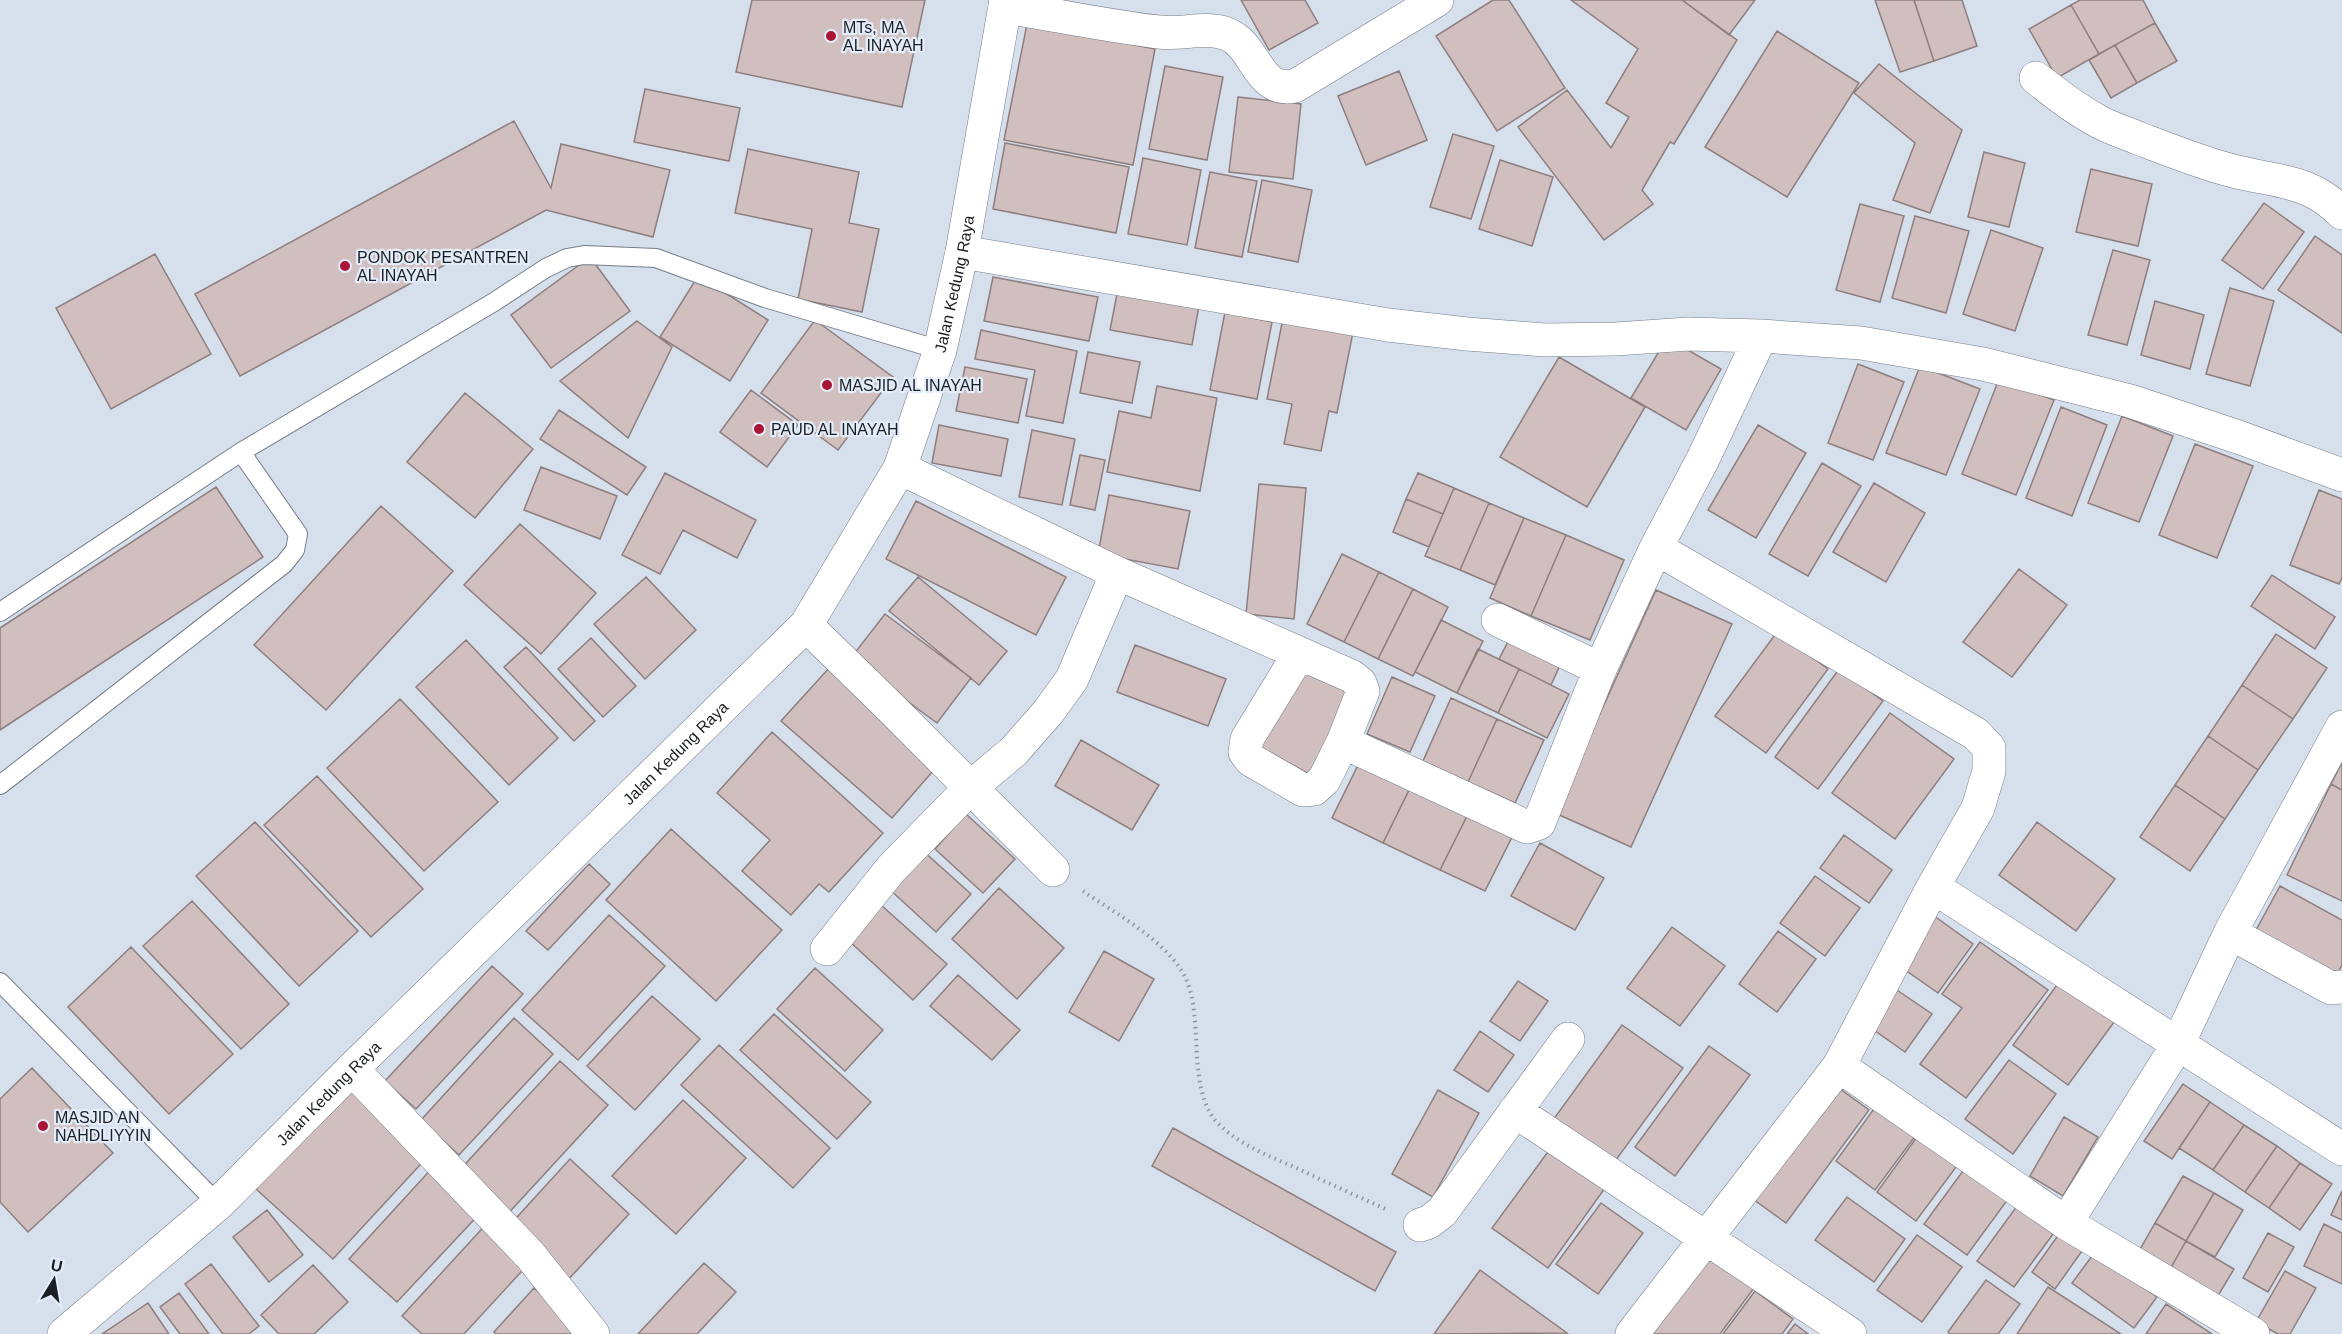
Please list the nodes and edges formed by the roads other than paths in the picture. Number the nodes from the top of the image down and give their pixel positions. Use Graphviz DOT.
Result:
graph roads {
  1 [pos="1437,0"];
  2 [pos="1005,4"];
  3 [pos="2036,78"];
  4 [pos="2342,213"];
  5 [pos="962,252"];
  6 [pos="1761,336"];
  7 [pos="940,350"];
  8 [pos="241,452"];
  9 [pos="900,468"];
  10 [pos="2342,475"];
  11 [pos="1656,548"];
  12 [pos="1117,573"];
  13 [pos="0,612"];
  14 [pos="1498,620"];
  15 [pos="806,625"];
  16 [pos="1299,654"];
  17 [pos="1600,669"];
  18 [pos="2342,727"];
  19 [pos="1343,742"];
  20 [pos="0,785"];
  21 [pos="971,787"];
  22 [pos="1053,870"];
  23 [pos="1933,887"];
  24 [pos="2230,933"];
  25 [pos="827,949"];
  26 [pos="0,982"];
  27 [pos="2342,987"];
  28 [pos="1568,1040"];
  29 [pos="2178,1044"];
  30 [pos="1839,1066"];
  31 [pos="352,1069"];
  32 [pos="1515,1112"];
  33 [pos="2342,1149"];
  34 [pos="218,1204"];
  35 [pos="2066,1223"];
  36 [pos="1420,1225"];
  37 [pos="1704,1239"];
  38 [pos="64,1334"];
  39 [pos="593,1334"];
  40 [pos="1632,1334"];
  41 [pos="1850,1334"];
  42 [pos="2253,1334"];
  1 -- 2 [label="street"];
  2 -- 5 [label="street, Jalan Kedung Raya"];
  3 -- 4 [label="street"];
  5 -- 6 [label="street"];
  5 -- 7 [label="street, Jalan Kedung Raya"];
  6 -- 10 [label="street"];
  6 -- 11 [label="street"];
  7 -- 8 [label="lane"];
  7 -- 9 [label="street, Jalan Kedung Raya"];
  8 -- 13 [label="lane"];
  8 -- 20 [label="lane"];
  9 -- 12 [label="street"];
  9 -- 15 [label="street, Jalan Kedung Raya"];
  11 -- 17 [label="street"];
  11 -- 23 [label="street"];
  12 -- 16 [label="street"];
  12 -- 21 [label="street"];
  14 -- 17 [label="street"];
  15 -- 21 [label="street"];
  15 -- 31 [label="street, Jalan Kedung Raya"];
  16 -- 19 [label="street"];
  16 -- 19 [label="street"];
  17 -- 19 [label="street"];
  18 -- 24 [label="street"];
  21 -- 22 [label="street"];
  21 -- 25 [label="street"];
  23 -- 29 [label="street"];
  23 -- 30 [label="street"];
  24 -- 27 [label="street"];
  24 -- 29 [label="street"];
  26 -- 34 [label="lane"];
  28 -- 32 [label="street"];
  29 -- 33 [label="street"];
  29 -- 35 [label="street"];
  30 -- 35 [label="street"];
  30 -- 37 [label="street"];
  31 -- 34 [label="street, Jalan Kedung Raya"];
  31 -- 39 [label="street"];
  32 -- 36 [label="street"];
  32 -- 37 [label="street"];
  34 -- 38 [label="street, Jalan Kedung Raya"];
  35 -- 42 [label="street"];
  37 -- 40 [label="street"];
  37 -- 41 [label="street"];
}
